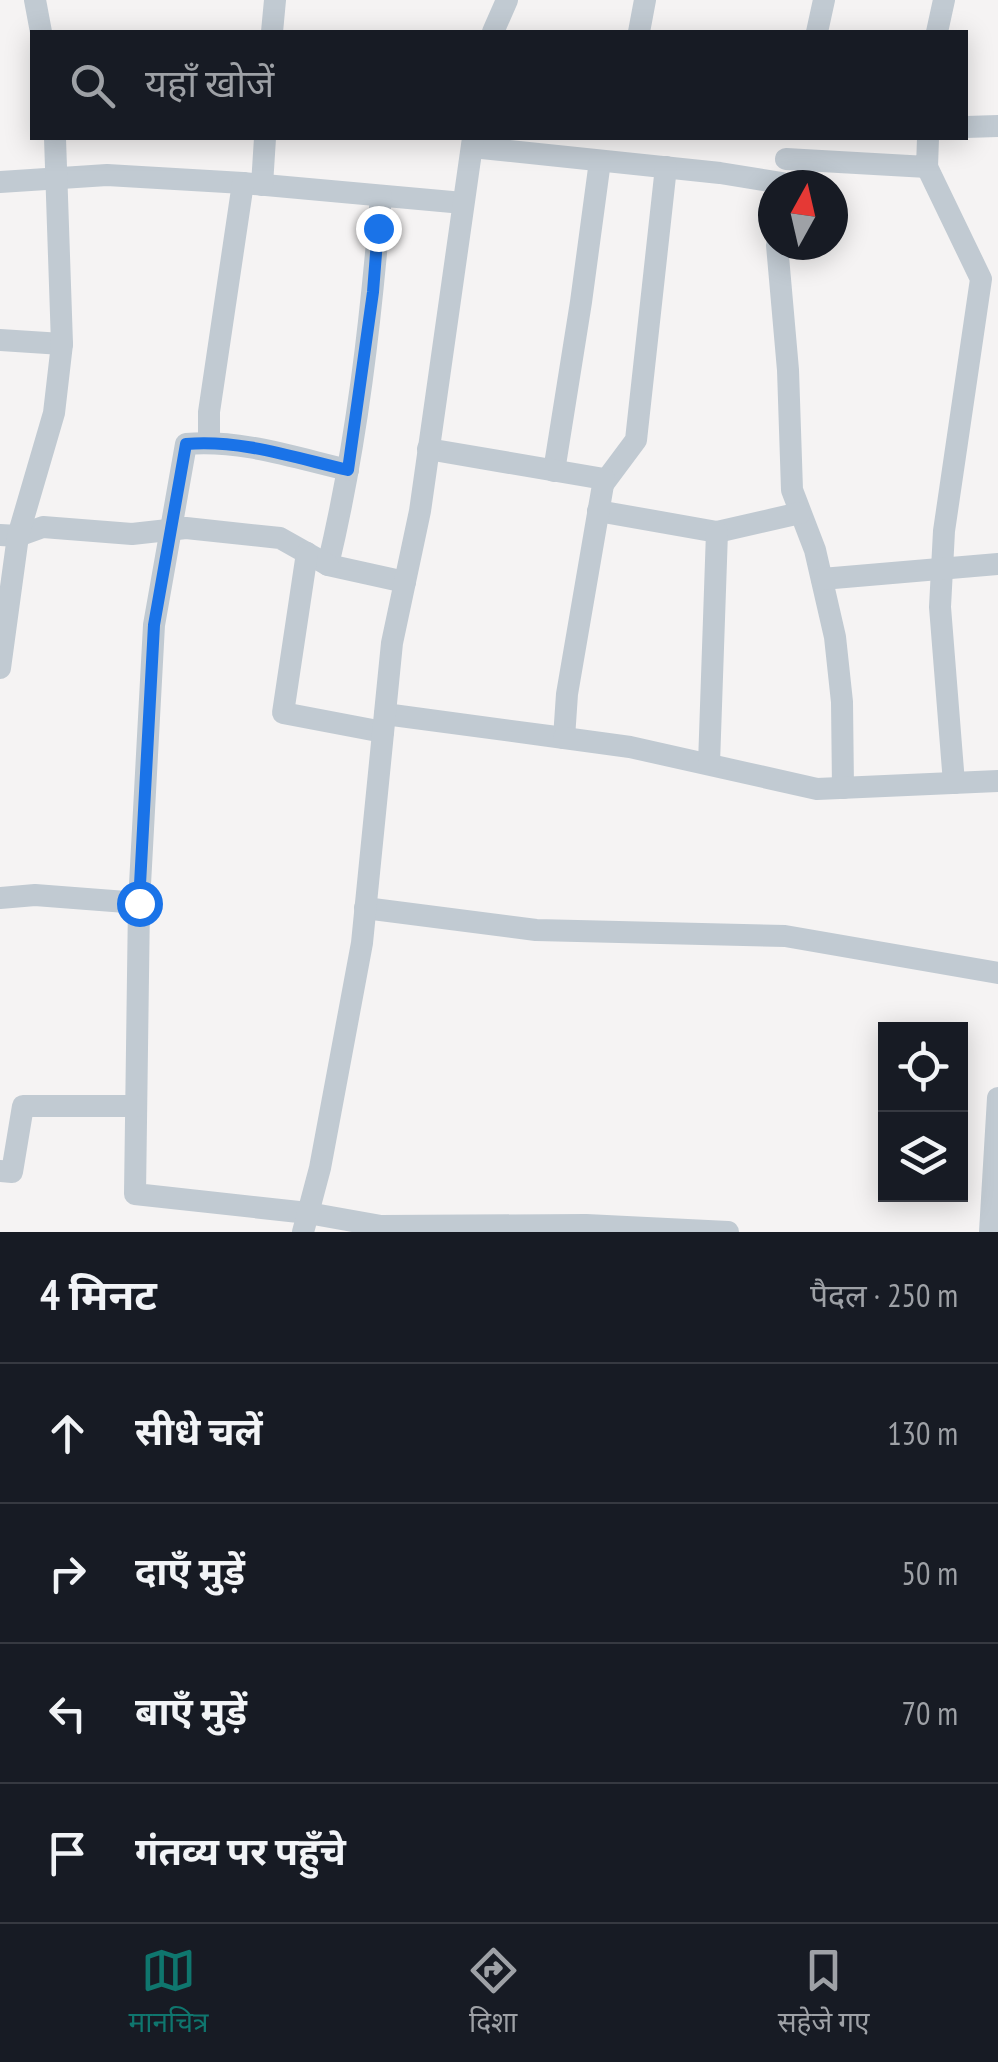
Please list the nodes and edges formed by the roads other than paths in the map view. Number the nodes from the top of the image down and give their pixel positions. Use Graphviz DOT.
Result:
graph roads {
  1 [pos="35,0"];
  2 [pos="275,0"];
  3 [pos="508,0"];
  4 [pos="645,0"];
  5 [pos="824,0"];
  6 [pos="944,0"];
  7 [pos="41,30"];
  8 [pos="272,30"];
  9 [pos="494,30"];
  10 [pos="639,30"];
  11 [pos="817,30"];
  12 [pos="937,30"];
  13 [pos="998,126"];
  14 [pos="968,127"];
  15 [pos="55,140"];
  16 [pos="264,140"];
  17 [pos="619,140"];
  18 [pos="928,140"];
  19 [pos="473,142"];
  20 [pos="788,148"];
  21 [pos="607,162"];
  22 [pos="927,167"];
  23 [pos="666,168"];
  24 [pos="57,178"];
  25 [pos="758,181"];
  26 [pos="0,182"];
  27 [pos="253,184"];
  28 [pos="381,196"];
  29 [pos="462,202"];
  30 [pos="778,260"];
  31 [pos="0,340"];
  32 [pos="62,344"];
  33 [pos="209,442"];
  34 [pos="428,450"];
  35 [pos="348,470"];
  36 [pos="554,471"];
  37 [pos="604,482"];
  38 [pos="598,512"];
  39 [pos="800,513"];
  40 [pos="170,530"];
  41 [pos="717,532"];
  42 [pos="9,536"];
  43 [pos="307,553"];
  44 [pos="998,564"];
  45 [pos="328,565"];
  46 [pos="942,569"];
  47 [pos="822,580"];
  48 [pos="405,582"];
  49 [pos="0,668"];
  50 [pos="384,723"];
  51 [pos="564,738"];
  52 [pos="709,764"];
  53 [pos="998,781"];
  54 [pos="954,783"];
  55 [pos="844,788"];
  56 [pos="0,898"];
  57 [pos="139,903"];
  58 [pos="365,908"];
  59 [pos="998,974"];
  60 [pos="998,1098"];
  61 [pos="136,1106"];
  62 [pos="0,1172"];
  63 [pos="305,1223"];
  64 [pos="728,1232"];
  65 [pos="990,1232"];
  1 -- 7 [label="street"];
  2 -- 8 [label="street"];
  3 -- 9 [label="street"];
  4 -- 10 [label="street"];
  5 -- 11 [label="street"];
  6 -- 12 [label="street"];
  13 -- 14 [label="street"];
  15 -- 24 [label="street"];
  16 -- 27 [label="street"];
  17 -- 21 [label="street"];
  18 -- 22 [label="street"];
  19 -- 21 [label="street"];
  19 -- 29 [label="street"];
  20 -- 22 [label="street"];
  21 -- 23 [label="street"];
  21 -- 36 [label="street"];
  22 -- 46 [label="street"];
  23 -- 25 [label="street"];
  23 -- 37 [label="street"];
  24 -- 26 [label="street"];
  24 -- 27 [label="street"];
  24 -- 32 [label="street"];
  27 -- 28 [label="street"];
  27 -- 33 [label="street"];
  28 -- 29 [label="street"];
  28 -- 35 [label="street"];
  29 -- 34 [label="street"];
  30 -- 39 [label="street"];
  31 -- 32 [label="street"];
  32 -- 42 [label="street"];
  33 -- 35 [label="street"];
  33 -- 40 [label="street"];
  34 -- 36 [label="street"];
  34 -- 48 [label="street"];
  35 -- 45 [label="street"];
  36 -- 37 [label="street"];
  37 -- 38 [label="street"];
  38 -- 41 [label="street"];
  38 -- 51 [label="street"];
  39 -- 41 [label="street"];
  39 -- 47 [label="street"];
  40 -- 42 [label="street"];
  40 -- 43 [label="street"];
  40 -- 57 [label="street"];
  41 -- 52 [label="street"];
  42 -- 49 [label="street"];
  43 -- 45 [label="street"];
  43 -- 50 [label="street"];
  44 -- 46 [label="street"];
  45 -- 48 [label="street"];
  46 -- 47 [label="street"];
  46 -- 54 [label="street"];
  47 -- 55 [label="street"];
  48 -- 50 [label="street"];
  50 -- 51 [label="street"];
  50 -- 58 [label="street"];
  51 -- 52 [label="street"];
  52 -- 55 [label="street"];
  53 -- 54 [label="street"];
  54 -- 55 [label="street"];
  56 -- 57 [label="street"];
  57 -- 61 [label="street"];
  58 -- 59 [label="street"];
  58 -- 63 [label="street"];
  60 -- 65 [label="street"];
  61 -- 62 [label="street"];
  61 -- 63 [label="street"];
  63 -- 64 [label="street"];
}
